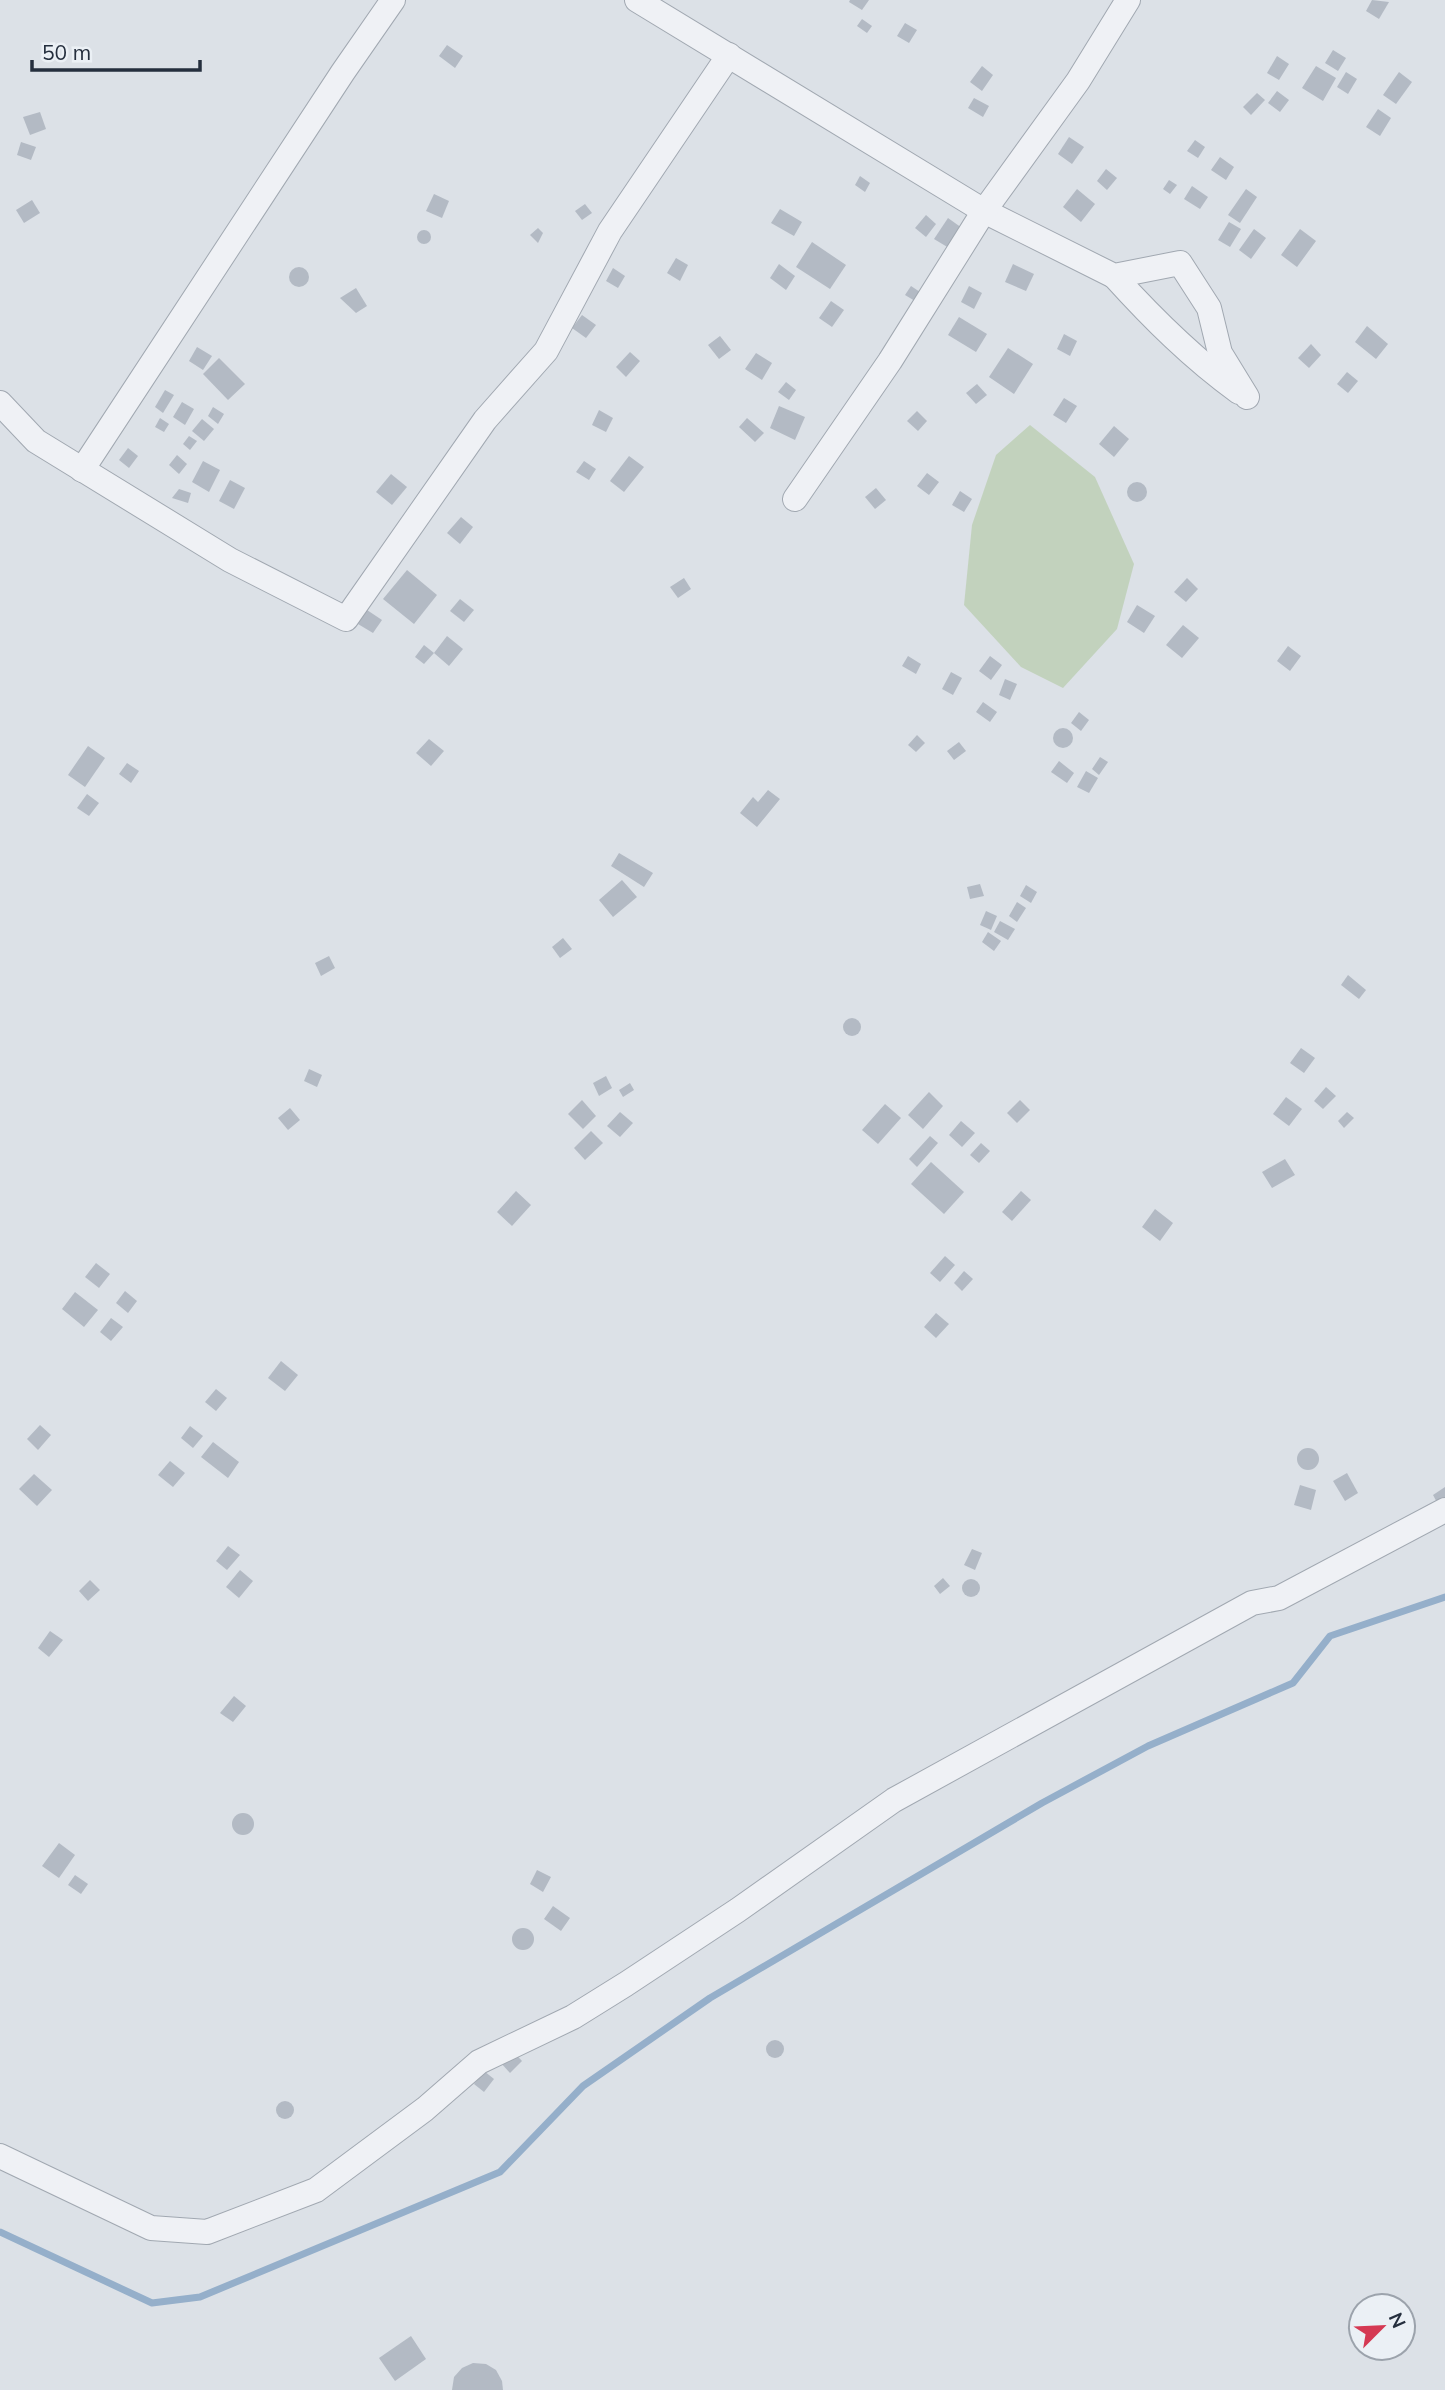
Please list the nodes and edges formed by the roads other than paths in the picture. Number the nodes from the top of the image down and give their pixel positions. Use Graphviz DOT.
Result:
graph roads {
  1 [pos="393,0"];
  2 [pos="637,0"];
  3 [pos="1128,0"];
  4 [pos="729,55"];
  5 [pos="984,211"];
  6 [pos="1114,276"];
  7 [pos="0,402"];
  8 [pos="82,470"];
  9 [pos="795,499"];
  10 [pos="1445,1510"];
  11 [pos="0,2156"];
  1 -- 8 [label="street"];
  2 -- 4 [label="street"];
  3 -- 5 [label="street"];
  4 -- 5 [label="street"];
  4 -- 8 [label="street"];
  5 -- 6 [label="street"];
  5 -- 9 [label="street"];
  6 -- 6 [label="street"];
  7 -- 8 [label="street"];
  10 -- 11 [label="street"];
}
